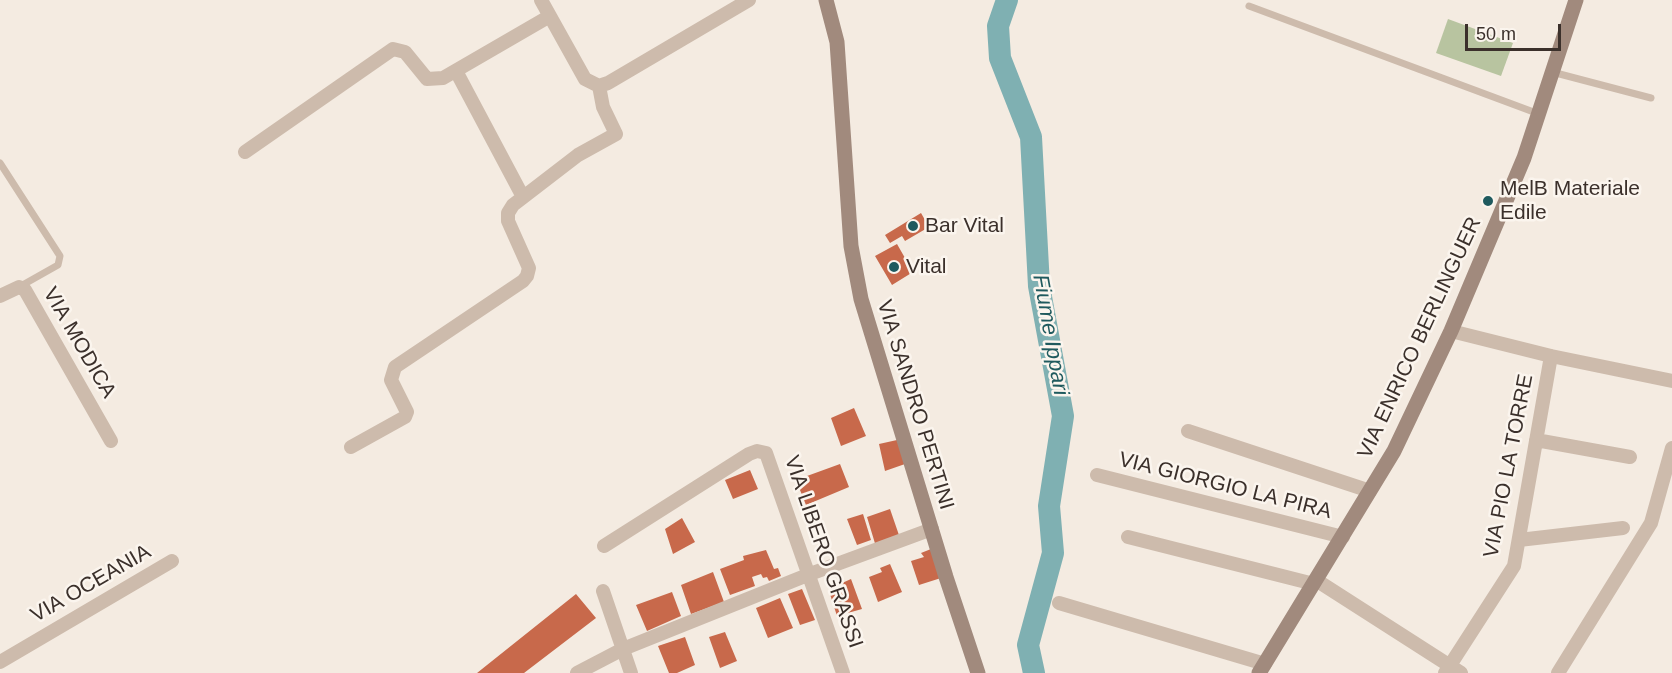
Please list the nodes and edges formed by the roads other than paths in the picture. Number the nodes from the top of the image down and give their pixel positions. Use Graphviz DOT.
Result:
graph roads {
  1 [pos="541,0"];
  2 [pos="749,0"];
  3 [pos="826,0"];
  4 [pos="1576,0"];
  5 [pos="1249,6"];
  6 [pos="550,16"];
  7 [pos="456,71"];
  8 [pos="1552,72"];
  9 [pos="599,86"];
  10 [pos="1651,98"];
  11 [pos="1539,114"];
  12 [pos="245,152"];
  13 [pos="0,163"];
  14 [pos="523,197"];
  15 [pos="19,287"];
  16 [pos="0,296"];
  17 [pos="1451,331"];
  18 [pos="1551,356"];
  19 [pos="1672,381"];
  20 [pos="1188,431"];
  21 [pos="1536,440"];
  22 [pos="111,441"];
  23 [pos="351,447"];
  24 [pos="1672,448"];
  25 [pos="1630,457"];
  26 [pos="1097,475"];
  27 [pos="1370,491"];
  28 [pos="1623,528"];
  29 [pos="932,530"];
  30 [pos="1128,537"];
  31 [pos="1343,537"];
  32 [pos="1519,540"];
  33 [pos="604,546"];
  34 [pos="172,561"];
  35 [pos="810,574"];
  36 [pos="1315,582"];
  37 [pos="603,591"];
  38 [pos="1059,603"];
  39 [pos="623,649"];
  40 [pos="0,662"];
  41 [pos="1262,668"];
  42 [pos="1452,671"];
  43 [pos="577,673"];
  44 [pos="632,673"];
  45 [pos="843,673"];
  46 [pos="978,673"];
  47 [pos="1558,673"];
  1 -- 6 [label="street"];
  2 -- 9 [label="street"];
  3 -- 29 [label="street, VIA SANDRO PERTINI"];
  4 -- 8 [label="street, VIA ENRICO BERLINGUER"];
  5 -- 11 [label="lane"];
  6 -- 7 [label="street"];
  6 -- 9 [label="street"];
  7 -- 12 [label="street"];
  7 -- 14 [label="street"];
  8 -- 10 [label="lane"];
  8 -- 11 [label="street, VIA ENRICO BERLINGUER"];
  9 -- 14 [label="street"];
  11 -- 17 [label="street, VIA ENRICO BERLINGUER"];
  13 -- 15 [label="lane"];
  14 -- 23 [label="street"];
  15 -- 16 [label="street, VIA MODICA"];
  15 -- 22 [label="street, VIA MODICA"];
  17 -- 18 [label="street"];
  17 -- 27 [label="street, VIA ENRICO BERLINGUER"];
  18 -- 19 [label="street"];
  18 -- 21 [label="street, VIA PIO LA TORRE"];
  20 -- 27 [label="street"];
  21 -- 25 [label="street"];
  21 -- 32 [label="street, VIA PIO LA TORRE"];
  24 -- 47 [label="street"];
  26 -- 31 [label="street, VIA GIORGIO LA PIRA"];
  27 -- 31 [label="street, VIA ENRICO BERLINGUER"];
  28 -- 32 [label="street"];
  29 -- 35 [label="street"];
  29 -- 46 [label="street, VIA SANDRO PERTINI"];
  30 -- 36 [label="street"];
  31 -- 36 [label="street, VIA ENRICO BERLINGUER"];
  32 -- 42 [label="street, VIA PIO LA TORRE"];
  33 -- 35 [label="street, VIA LIBERO GRASSI"];
  34 -- 40 [label="street, VIA OCEANIA"];
  35 -- 39 [label="street"];
  35 -- 45 [label="street, VIA LIBERO GRASSI"];
  36 -- 41 [label="street, VIA ENRICO BERLINGUER"];
  36 -- 42 [label="street"];
  37 -- 39 [label="street"];
  38 -- 41 [label="street"];
  39 -- 43 [label="street"];
  39 -- 44 [label="street"];
}
